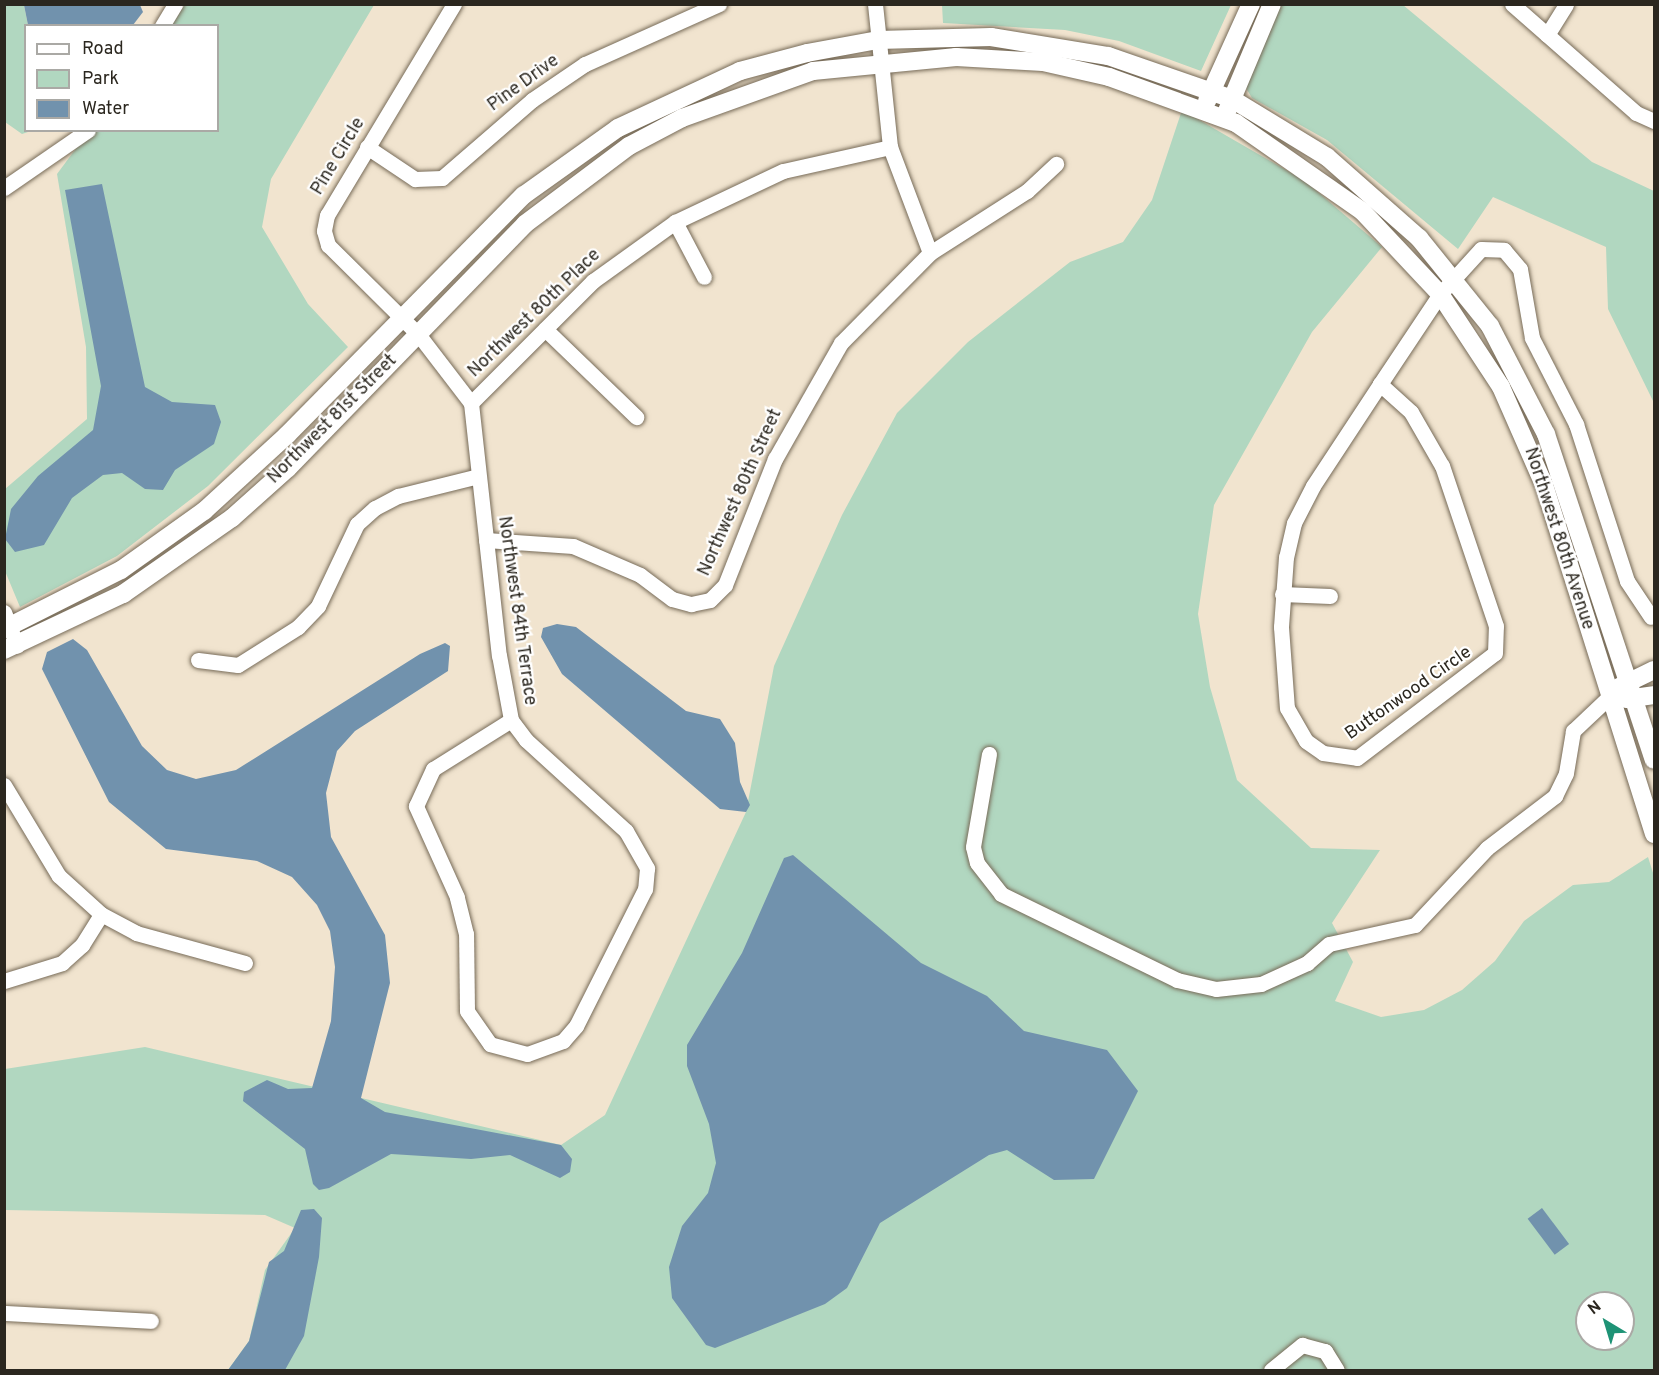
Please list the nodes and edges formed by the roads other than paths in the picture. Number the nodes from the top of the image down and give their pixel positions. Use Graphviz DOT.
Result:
graph roads {
  1 [pos="175,4"];
  2 [pos="454,4"];
  3 [pos="719,4"];
  4 [pos="875,4"];
  5 [pos="1251,4"];
  6 [pos="1272,4"];
  7 [pos="1512,4"];
  8 [pos="1566,4"];
  9 [pos="689,9"];
  10 [pos="163,24"];
  11 [pos="1548,35"];
  12 [pos="878,40"];
  13 [pos="879,62"];
  14 [pos="1211,91"];
  15 [pos="1232,99"];
  16 [pos="1204,110"];
  17 [pos="1225,118"];
  18 [pos="1654,121"];
  19 [pos="618,128"];
  20 [pos="85,132"];
  21 [pos="628,146"];
  22 [pos="367,147"];
  23 [pos="890,147"];
  24 [pos="1056,164"];
  25 [pos="4,188"];
  26 [pos="675,222"];
  27 [pos="930,253"];
  28 [pos="704,277"];
  29 [pos="1454,277"];
  30 [pos="1440,294"];
  31 [pos="401,318"];
  32 [pos="545,329"];
  33 [pos="418,334"];
  34 [pos="1380,384"];
  35 [pos="471,403"];
  36 [pos="636,417"];
  37 [pos="478,476"];
  38 [pos="486,540"];
  39 [pos="1282,594"];
  40 [pos="1330,596"];
  41 [pos="1651,617"];
  42 [pos="6,623"];
  43 [pos="11,648"];
  44 [pos="198,660"];
  45 [pos="1654,670"];
  46 [pos="1629,679"];
  47 [pos="1654,695"];
  48 [pos="1609,697"];
  49 [pos="1636,701"];
  50 [pos="511,720"];
  51 [pos="989,754"];
  52 [pos="1654,760"];
  53 [pos="4,785"];
  54 [pos="1654,834"];
  55 [pos="101,914"];
  56 [pos="245,963"];
  57 [pos="4,981"];
  58 [pos="4,1313"];
  59 [pos="151,1321"];
  60 [pos="1271,1371"];
  61 [pos="1337,1371"];
  1 -- 10 [label="street"];
  2 -- 22 [label="street, Pine Circle"];
  3 -- 9 [label="street, Pine Drive"];
  4 -- 12 [label="street"];
  5 -- 14 [label="street"];
  6 -- 15 [label="street"];
  7 -- 11 [label="street"];
  8 -- 11 [label="street"];
  9 -- 22 [label="street, Pine Drive"];
  11 -- 18 [label="street"];
  12 -- 13 [label="street"];
  12 -- 14 [label="street, Northwest 80th Avenue"];
  12 -- 19 [label="street, Northwest 80th Avenue"];
  13 -- 16 [label="street, Northwest 80th Avenue"];
  13 -- 21 [label="street, Northwest 80th Avenue"];
  13 -- 23 [label="street"];
  14 -- 15 [label="street, Northwest 80th Avenue"];
  14 -- 16 [label="street"];
  15 -- 17 [label="street"];
  15 -- 29 [label="street, Northwest 80th Avenue"];
  16 -- 17 [label="street, Northwest 80th Avenue"];
  17 -- 30 [label="street, Northwest 80th Avenue"];
  19 -- 31 [label="street, Northwest 81st Street"];
  20 -- 25 [label="street"];
  21 -- 33 [label="street, Northwest 81st Street"];
  22 -- 31 [label="street, Pine Circle"];
  23 -- 26 [label="street, Northwest 80th Place"];
  23 -- 27 [label="street"];
  24 -- 27 [label="street, Northwest 80th Street"];
  26 -- 28 [label="street"];
  26 -- 32 [label="street, Northwest 80th Place"];
  27 -- 38 [label="street, Northwest 80th Street"];
  29 -- 30 [label="street, Buttonwood Circle"];
  29 -- 41 [label="street, Buttonwood Circle"];
  29 -- 46 [label="street, Northwest 80th Avenue"];
  30 -- 34 [label="street, Buttonwood Circle"];
  30 -- 48 [label="street, Northwest 80th Avenue"];
  31 -- 33 [label="street, Pine Circle"];
  31 -- 42 [label="street, Northwest 81st Street"];
  32 -- 35 [label="street, Northwest 80th Place"];
  32 -- 36 [label="street"];
  33 -- 35 [label="street"];
  33 -- 43 [label="street, Northwest 81st Street"];
  34 -- 39 [label="street, Buttonwood Circle"];
  34 -- 39 [label="street, Buttonwood Circle"];
  35 -- 37 [label="street, Northwest 84th Terrace"];
  37 -- 38 [label="street, Northwest 84th Terrace"];
  37 -- 44 [label="street"];
  38 -- 50 [label="street, Northwest 84th Terrace"];
  39 -- 40 [label="street"];
  42 -- 43 [label="street"];
  45 -- 46 [label="street"];
  46 -- 48 [label="street"];
  46 -- 49 [label="street, Northwest 80th Avenue"];
  47 -- 49 [label="street"];
  48 -- 49 [label="street"];
  48 -- 51 [label="street"];
  48 -- 54 [label="street, Northwest 80th Avenue"];
  49 -- 52 [label="street, Northwest 80th Avenue"];
  50 -- 50 [label="street, Northwest 84th Terrace"];
  53 -- 55 [label="street"];
  55 -- 56 [label="street"];
  55 -- 57 [label="street"];
  58 -- 59 [label="street"];
  60 -- 61 [label="street"];
}
